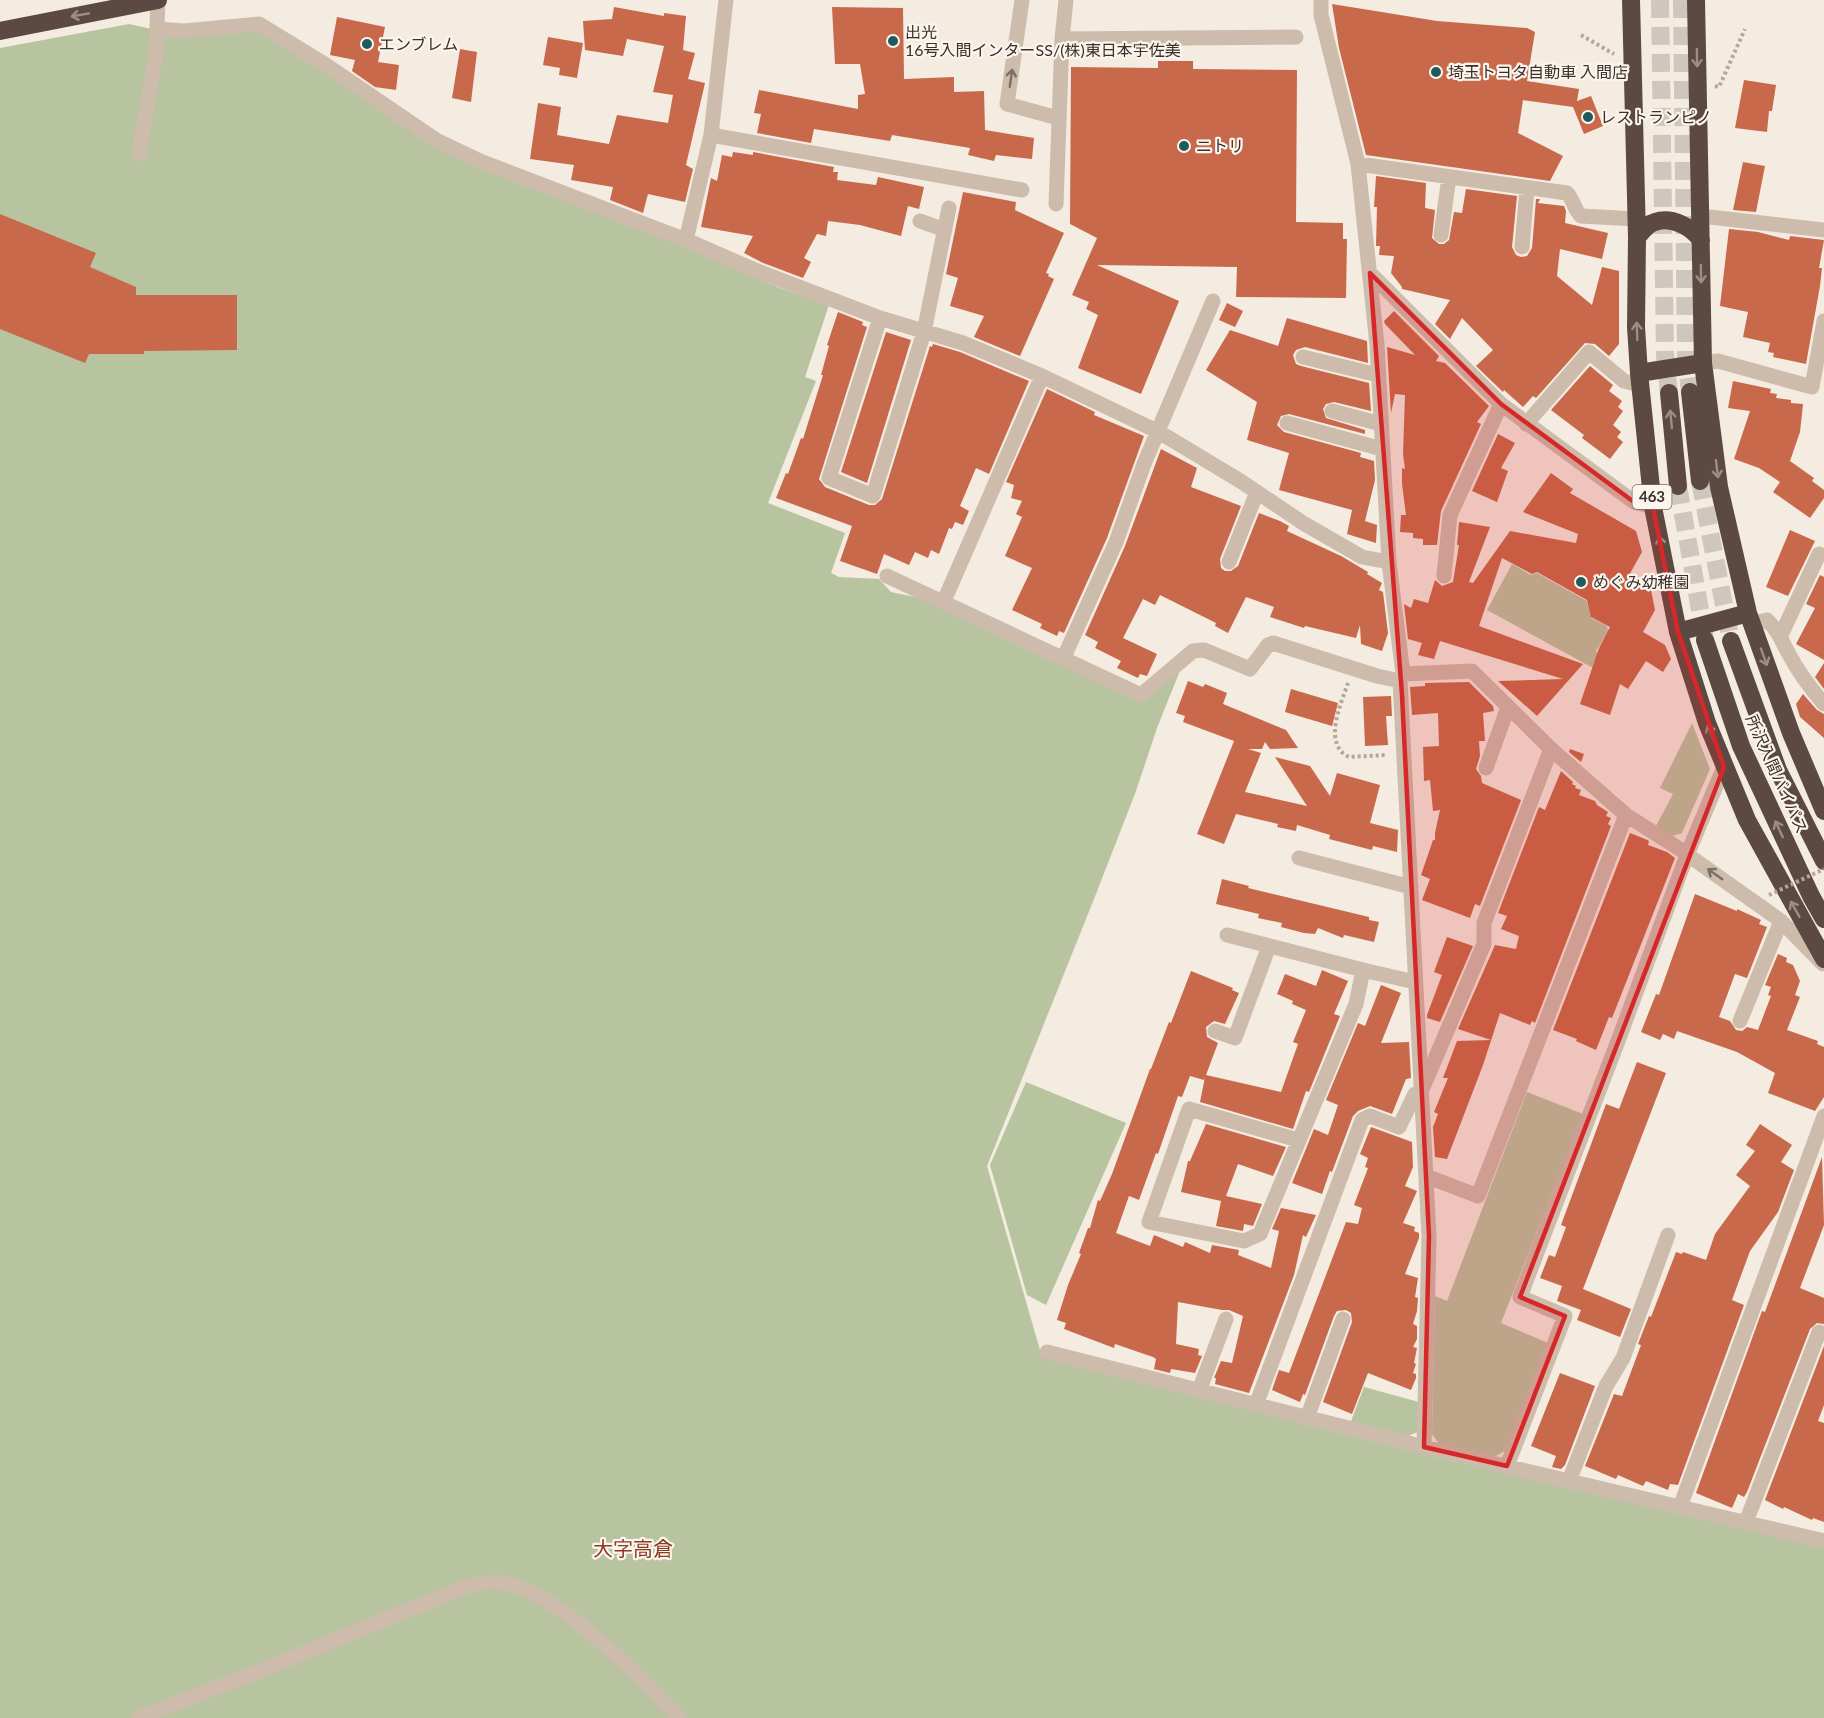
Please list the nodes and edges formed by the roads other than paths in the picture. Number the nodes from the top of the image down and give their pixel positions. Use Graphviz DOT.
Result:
graph roads {
  1 [pos="158,0"];
  2 [pos="726,0"];
  3 [pos="1023,0"];
  4 [pos="1066,0"];
  5 [pos="1321,0"];
  6 [pos="1631,0"];
  7 [pos="1695,0"];
  8 [pos="158,28"];
  9 [pos="0,31"];
  10 [pos="1296,37"];
  11 [pos="1062,39"];
  12 [pos="1058,118"];
  13 [pos="711,135"];
  14 [pos="139,154"];
  15 [pos="1358,164"];
  16 [pos="1449,177"];
  17 [pos="1527,188"];
  18 [pos="1022,190"];
  19 [pos="1056,204"];
  20 [pos="949,208"];
  21 [pos="1701,216"];
  22 [pos="920,221"];
  23 [pos="1637,228"];
  24 [pos="945,230"];
  25 [pos="1824,230"];
  26 [pos="1441,235"];
  27 [pos="686,240"];
  28 [pos="1701,240"];
  29 [pos="1522,247"];
  30 [pos="1370,273"];
  31 [pos="1213,301"];
  32 [pos="879,318"];
  33 [pos="1824,321"];
  34 [pos="924,332"];
  35 [pos="1303,357"];
  36 [pos="1703,363"];
  37 [pos="1378,375"];
  38 [pos="1042,376"];
  39 [pos="1640,379"];
  40 [pos="1690,392"];
  41 [pos="1669,393"];
  42 [pos="1501,404"];
  43 [pos="1332,411"];
  44 [pos="1287,423"];
  45 [pos="1381,424"];
  46 [pos="1526,424"];
  47 [pos="1159,432"];
  48 [pos="1382,448"];
  49 [pos="1700,481"];
  50 [pos="1678,486"];
  51 [pos="1257,492"];
  52 [pos="1653,507"];
  53 [pos="1818,554"];
  54 [pos="1229,562"];
  55 [pos="1389,562"];
  56 [pos="887,576"];
  57 [pos="1444,576"];
  58 [pos="944,601"];
  59 [pos="1750,618"];
  60 [pos="1678,632"];
  61 [pos="1781,635"];
  62 [pos="1705,640"];
  63 [pos="1731,641"];
  64 [pos="1064,657"];
  65 [pos="1402,677"];
  66 [pos="1824,704"];
  67 [pos="1508,707"];
  68 [pos="1551,749"];
  69 [pos="1486,768"];
  70 [pos="1724,768"];
  71 [pos="1824,811"];
  72 [pos="1626,815"];
  73 [pos="1687,855"];
  74 [pos="1299,858"];
  75 [pos="1824,861"];
  76 [pos="1410,887"];
  77 [pos="1824,919"];
  78 [pos="1781,921"];
  79 [pos="1227,935"];
  80 [pos="1269,946"];
  81 [pos="1824,960"];
  82 [pos="1824,965"];
  83 [pos="1363,970"];
  84 [pos="1414,982"];
  85 [pos="1740,1022"];
  86 [pos="1215,1031"];
  87 [pos="1421,1092"];
  88 [pos="1824,1116"];
  89 [pos="1298,1140"];
  90 [pos="1426,1176"];
  91 [pos="1668,1236"];
  92 [pos="1226,1319"];
  93 [pos="1343,1319"];
  94 [pos="1819,1332"];
  95 [pos="1047,1352"];
  96 [pos="1199,1391"];
  97 [pos="1256,1405"];
  98 [pos="1306,1418"];
  99 [pos="1424,1447"];
  100 [pos="1507,1466"];
  101 [pos="1569,1481"];
  102 [pos="1680,1507"];
  103 [pos="1746,1522"];
  104 [pos="1824,1541"];
  105 [pos="140,1718"];
  106 [pos="678,1718"];
  1 -- 8 [label="street"];
  1 -- 9 [label="highway, one-way"];
  2 -- 13 [label="street"];
  12 -- 3 [label="street, one-way"];
  4 -- 11 [label="street"];
  5 -- 15 [label="street"];
  6 -- 23 [label="highway, 463"];
  7 -- 21 [label="highway, one-way"];
  8 -- 14 [label="street"];
  8 -- 27 [label="street"];
  10 -- 11 [label="street"];
  11 -- 12 [label="street"];
  12 -- 19 [label="street"];
  13 -- 18 [label="street"];
  13 -- 27 [label="street"];
  15 -- 16 [label="street"];
  15 -- 30 [label="street"];
  16 -- 17 [label="street"];
  16 -- 26 [label="street"];
  17 -- 23 [label="street"];
  17 -- 29 [label="street"];
  20 -- 24 [label="street"];
  21 -- 25 [label="street"];
  21 -- 28 [label="highway"];
  22 -- 24 [label="street"];
  23 -- 28 [label="highway"];
  39 -- 23 [label="highway, 463, one-way"];
  24 -- 34 [label="street"];
  27 -- 32 [label="street"];
  28 -- 36 [label="highway, one-way"];
  30 -- 37 [label="street"];
  30 -- 42 [label="street"];
  31 -- 47 [label="street"];
  32 -- 34 [label="street"];
  32 -- 34 [label="street"];
  33 -- 36 [label="street"];
  34 -- 38 [label="street"];
  35 -- 37 [label="street"];
  36 -- 39 [label="highway"];
  36 -- 59 [label="highway, one-way"];
  37 -- 45 [label="street"];
  38 -- 47 [label="street"];
  38 -- 58 [label="street"];
  39 -- 46 [label="street"];
  39 -- 52 [label="highway, 463"];
  40 -- 49 [label="highway"];
  50 -- 41 [label="highway, 463, one-way"];
  42 -- 46 [label="street"];
  42 -- 57 [label="street"];
  43 -- 45 [label="street"];
  44 -- 48 [label="street"];
  45 -- 48 [label="street"];
  46 -- 52 [label="street"];
  47 -- 51 [label="street"];
  47 -- 64 [label="street"];
  48 -- 55 [label="street"];
  51 -- 54 [label="street"];
  51 -- 55 [label="street"];
  60 -- 52 [label="highway, 463, one-way"];
  53 -- 61 [label="street"];
  55 -- 65 [label="street"];
  56 -- 58 [label="street"];
  58 -- 64 [label="street"];
  59 -- 60 [label="highway"];
  59 -- 61 [label="street"];
  59 -- 71 [label="highway, one-way"];
  70 -- 60 [label="highway, 463, one-way"];
  61 -- 66 [label="street"];
  77 -- 62 [label="highway, 所沢入間バイパス, one-way"];
  63 -- 75 [label="highway, 所沢入間バイパス"];
  64 -- 65 [label="street"];
  65 -- 67 [label="street"];
  65 -- 76 [label="street"];
  67 -- 68 [label="street"];
  67 -- 69 [label="street"];
  68 -- 72 [label="street"];
  68 -- 87 [label="street"];
  70 -- 73 [label="street"];
  81 -- 70 [label="highway, 463, one-way"];
  72 -- 73 [label="street"];
  72 -- 90 [label="street"];
  78 -- 73 [label="street, one-way"];
  73 -- 100 [label="street"];
  74 -- 76 [label="street"];
  76 -- 84 [label="street"];
  78 -- 82 [label="street"];
  78 -- 85 [label="street"];
  79 -- 80 [label="street"];
  80 -- 83 [label="street"];
  80 -- 86 [label="street"];
  83 -- 84 [label="street"];
  83 -- 89 [label="street"];
  84 -- 87 [label="street"];
  87 -- 90 [label="street"];
  87 -- 97 [label="street"];
  88 -- 102 [label="street"];
  89 -- 89 [label="street"];
  90 -- 99 [label="street"];
  91 -- 101 [label="street"];
  92 -- 96 [label="street"];
  93 -- 98 [label="street"];
  94 -- 103 [label="street"];
  95 -- 96 [label="street"];
  96 -- 97 [label="street"];
  97 -- 98 [label="street"];
  98 -- 99 [label="street"];
  99 -- 100 [label="street"];
  100 -- 101 [label="street"];
  101 -- 102 [label="street"];
  102 -- 103 [label="street"];
  103 -- 104 [label="street"];
  105 -- 106 [label="street"];
}
